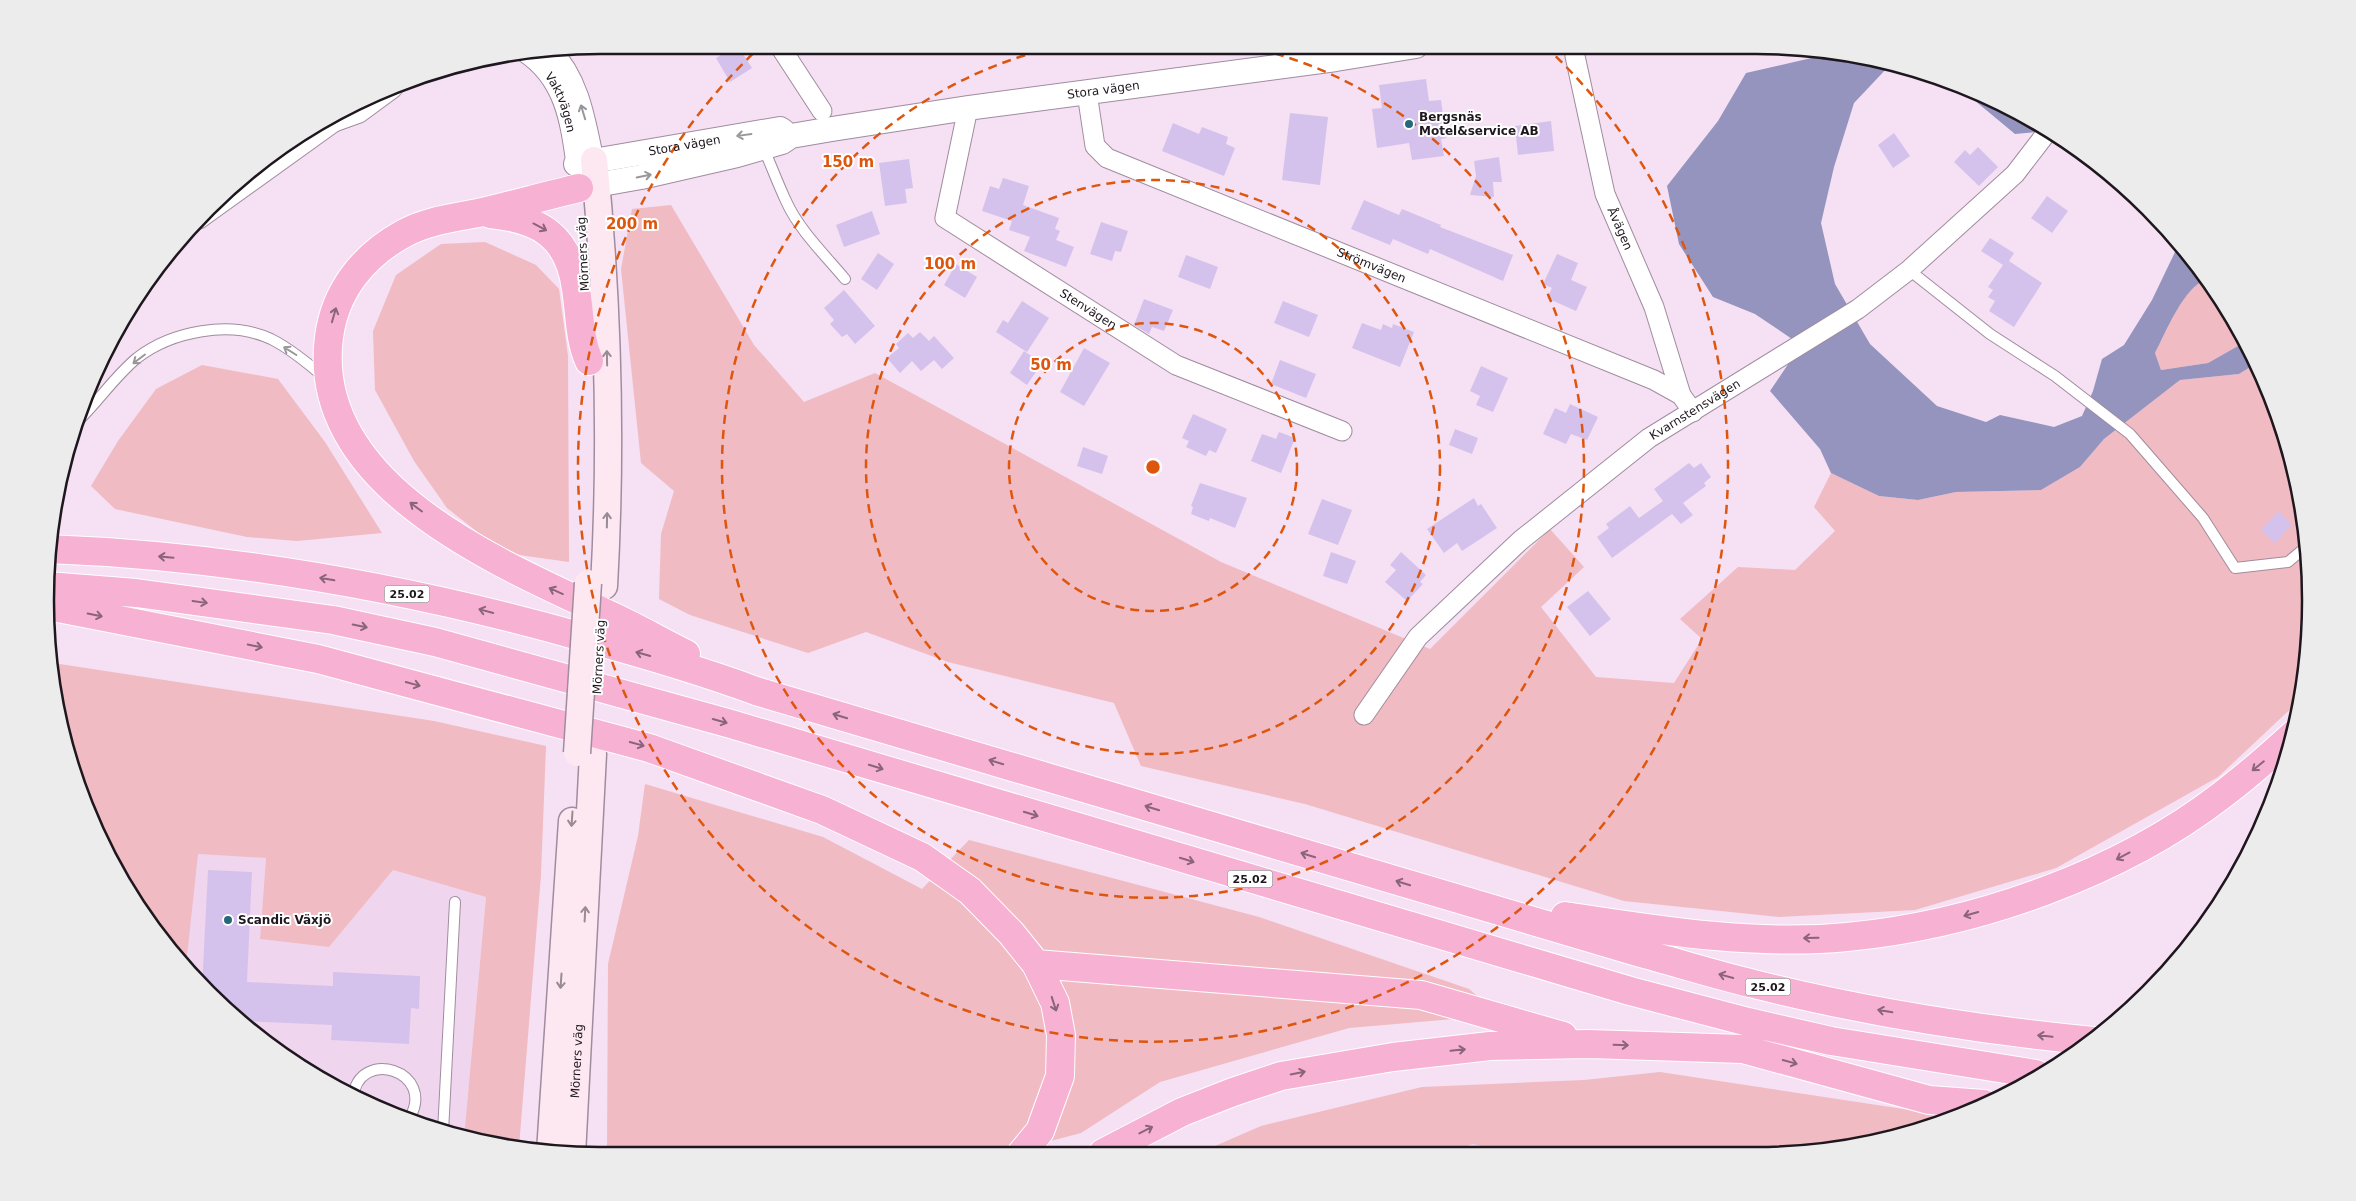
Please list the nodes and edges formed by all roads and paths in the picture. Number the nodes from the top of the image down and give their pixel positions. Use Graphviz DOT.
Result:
graph roads {
  1 [pos="785,54"];
  2 [pos="1320,54"];
  3 [pos="555,56"];
  4 [pos="1575,56"];
  5 [pos="532,58"];
  6 [pos="1087,93"];
  7 [pos="370,105"];
  8 [pos="968,108"];
  9 [pos="822,111"];
  10 [pos="351,114"];
  11 [pos="791,136"];
  12 [pos="2044,136"];
  13 [pos="312,137"];
  14 [pos="763,148"];
  15 [pos="586,174"];
  16 [pos="240,189"];
  17 [pos="476,213"];
  18 [pos="1909,270"];
  19 [pos="845,279"];
  20 [pos="589,361"];
  21 [pos="329,381"];
  22 [pos="1681,395"];
  23 [pos="88,410"];
  24 [pos="1693,412"];
  25 [pos="1342,431"];
  26 [pos="56,549"];
  27 [pos="2300,552"];
  28 [pos="596,585"];
  29 [pos="54,587"];
  30 [pos="54,607"];
  31 [pos="756,691"];
  32 [pos="1364,715"];
  33 [pos="2284,743"];
  34 [pos="1450,897"];
  35 [pos="455,902"];
  36 [pos="1036,964"];
  37 [pos="2080,1040"];
  38 [pos="1589,1044"];
  39 [pos="2030,1073"];
  40 [pos="354,1088"];
  41 [pos="1971,1103"];
  42 [pos="411,1113"];
  43 [pos="563,1118"];
  44 [pos="443,1124"];
  45 [pos="540,1144"];
  46 [pos="553,1145"];
  47 [pos="570,1146"];
  48 [pos="576,1146"];
  49 [pos="1027,1147"];
  50 [pos="1115,1147"];
  1 -- 9 [label="street"];
  2 -- 6 [label="street, Stora vägen"];
  15 -- 3 [label="street, Vaktvägen, one-way"];
  4 -- 22 [label="street, Åvägen"];
  5 -- 15 [label="street, Vaktvägen"];
  6 -- 8 [label="street, Stora vägen"];
  6 -- 22 [label="street, Strömvägen"];
  7 -- 10 [label="street"];
  8 -- 11 [label="street, Stora vägen"];
  8 -- 25 [label="street, Stenvägen"];
  11 -- 14 [label="street, Stora vägen"];
  11 -- 15 [label="street, Stora vägen, one-way"];
  12 -- 18 [label="street, Kvarnstensvägen"];
  13 -- 16 [label="street"];
  15 -- 14 [label="street, Stora vägen, one-way"];
  14 -- 19 [label="lane"];
  15 -- 17 [label="highway"];
  15 -- 20 [label="main road, Mörners väg"];
  28 -- 15 [label="main road, Mörners väg, one-way"];
  17 -- 20 [label="highway, one-way"];
  21 -- 17 [label="highway, one-way"];
  18 -- 24 [label="street, Kvarnstensvägen"];
  18 -- 27 [label="lane"];
  20 -- 28 [label="main road, Mörners väg"];
  21 -- 23 [label="lane, one-way"];
  31 -- 21 [label="highway, one-way"];
  22 -- 24 [label="street, Strömvägen"];
  24 -- 32 [label="street, Kvarnstensvägen"];
  31 -- 26 [label="highway, 25.02, one-way"];
  28 -- 43 [label="main road, Mörners väg"];
  29 -- 39 [label="highway, 25.02, one-way"];
  30 -- 36 [label="highway, one-way"];
  34 -- 31 [label="highway, 25.02, one-way"];
  33 -- 34 [label="highway, one-way"];
  37 -- 34 [label="highway, 25.02, one-way"];
  35 -- 44 [label="lane"];
  36 -- 38 [label="highway"];
  36 -- 49 [label="highway, one-way"];
  38 -- 41 [label="highway, one-way"];
  50 -- 38 [label="highway, one-way"];
  40 -- 42 [label="lane"];
  43 -- 45 [label="street"];
  43 -- 46 [label="main road, Mörners väg"];
  43 -- 47 [label="main road, Mörners väg"];
  43 -- 48 [label="main road"];
}
